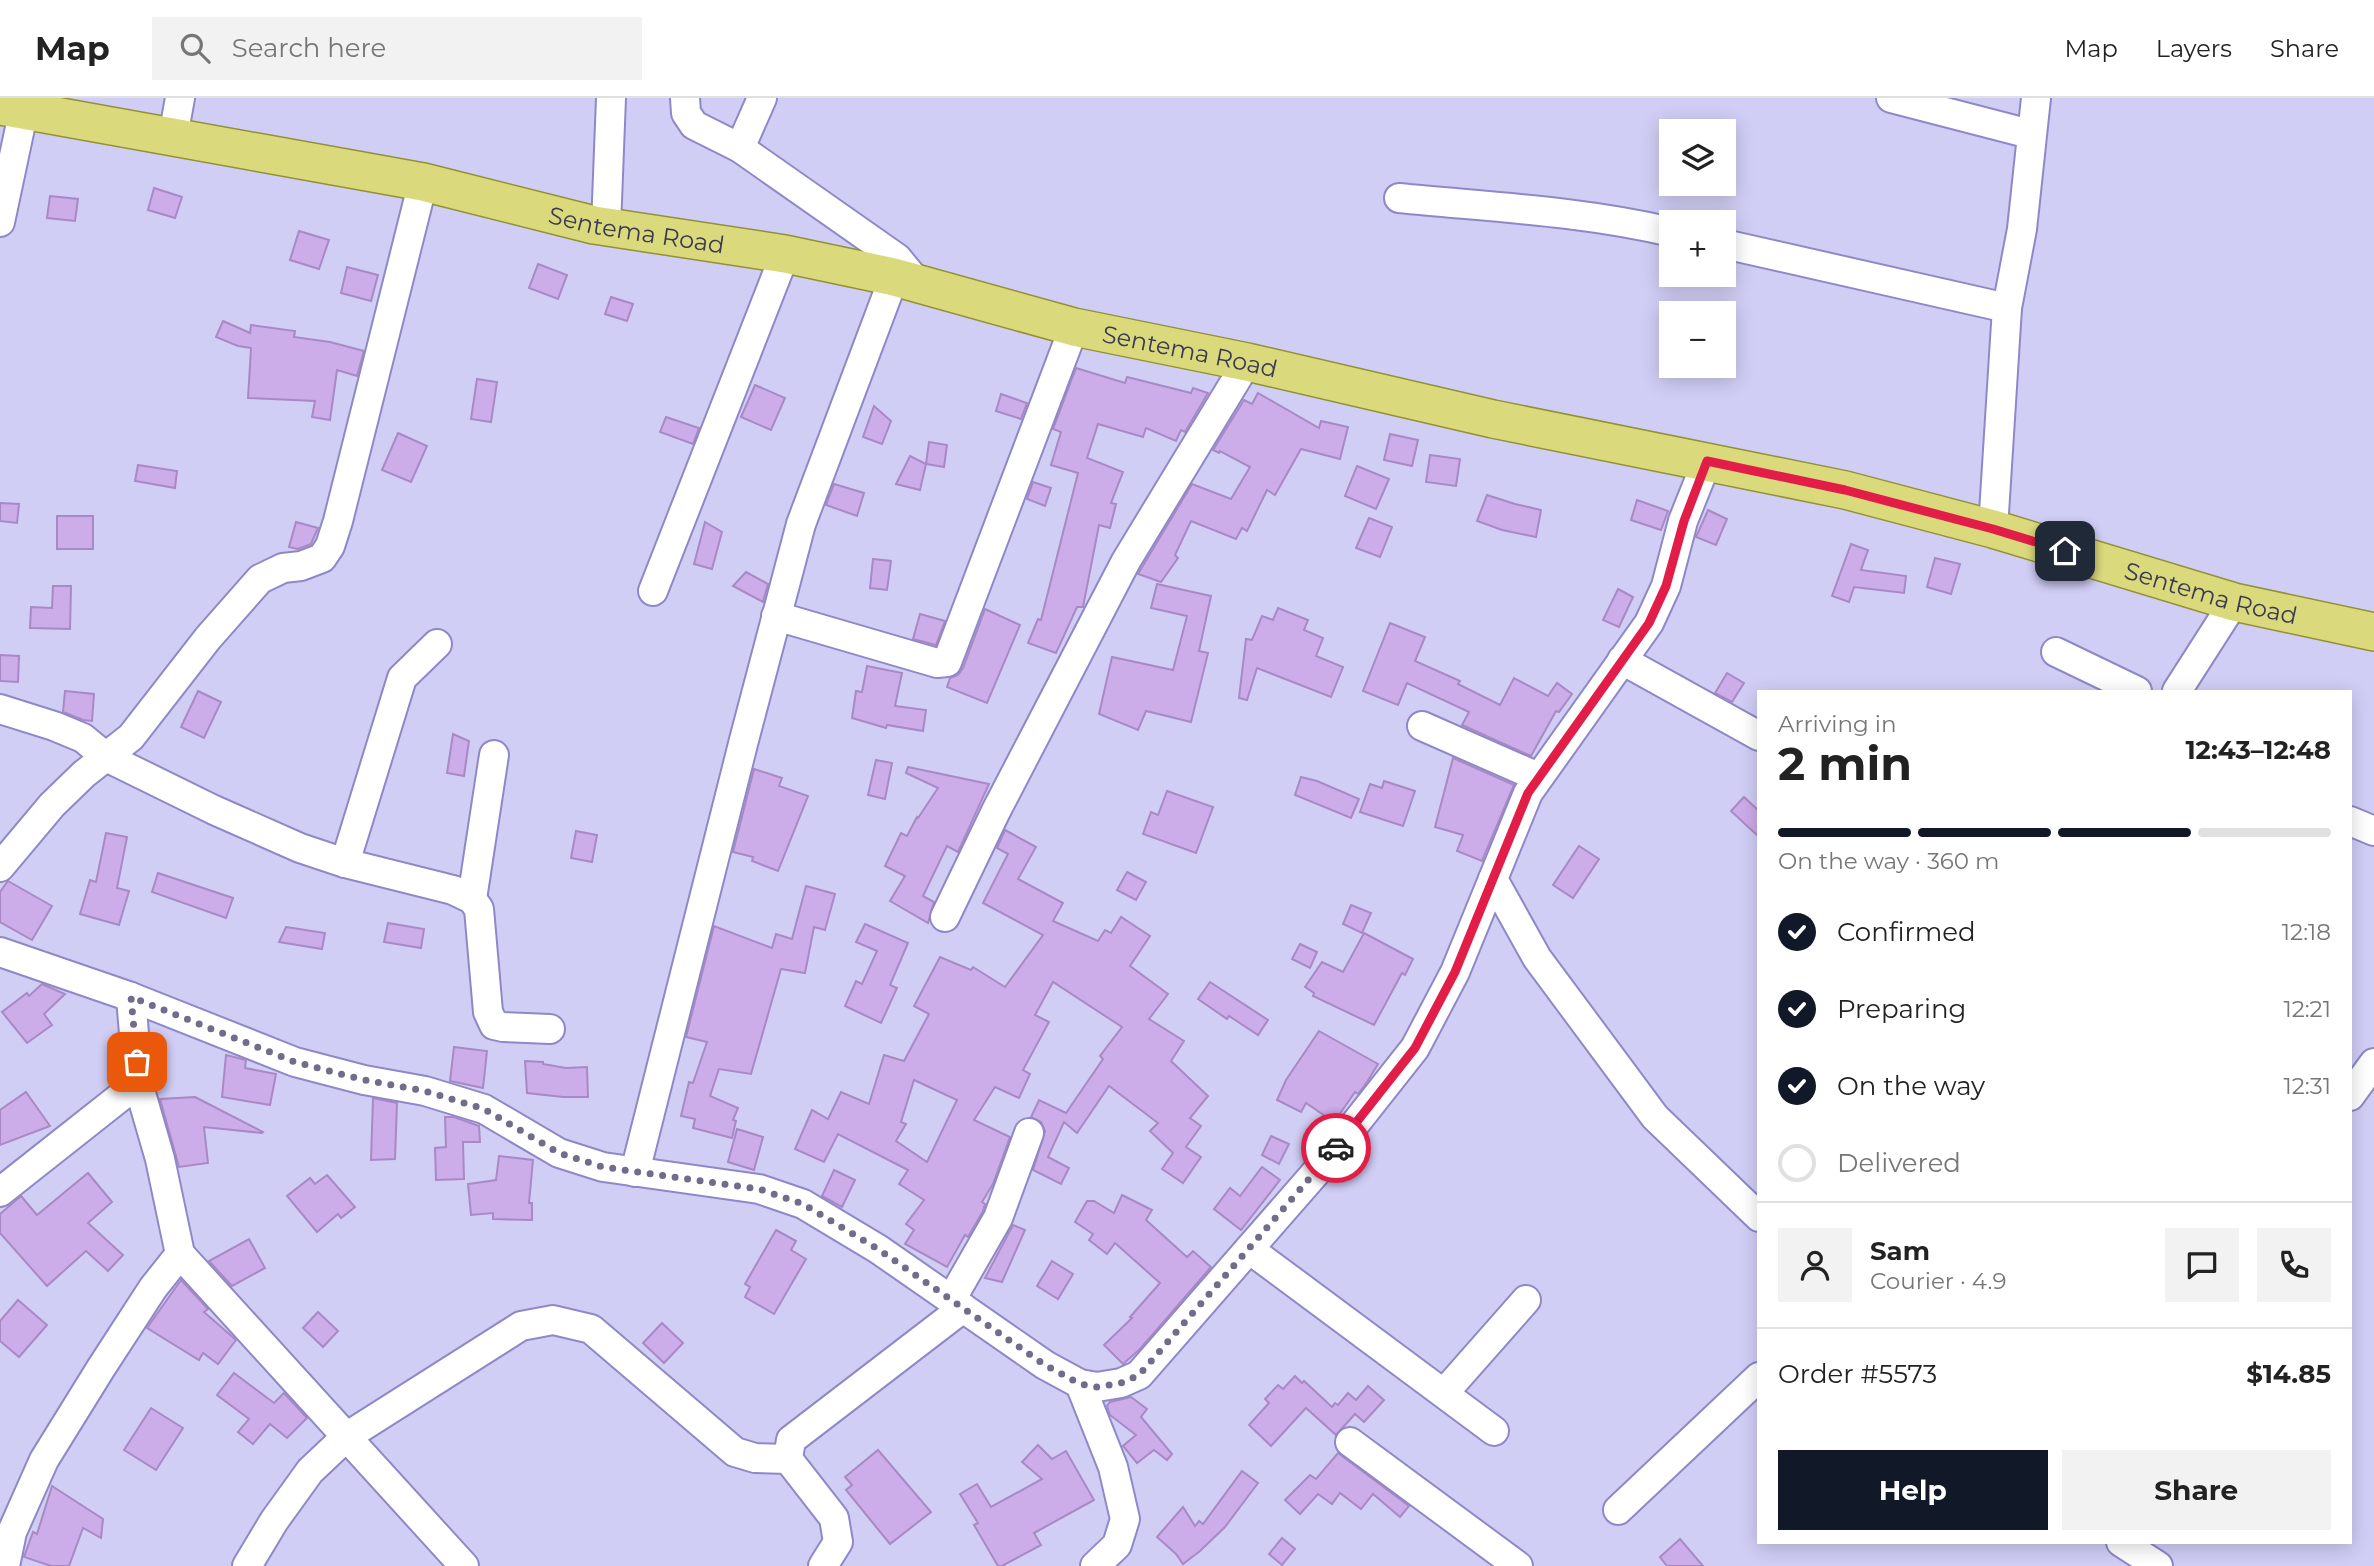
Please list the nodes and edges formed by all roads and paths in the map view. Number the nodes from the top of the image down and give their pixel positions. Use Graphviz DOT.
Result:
graph roads {
  1 [pos="180,98"];
  2 [pos="611,98"];
  3 [pos="685,98"];
  4 [pos="762,98"];
  5 [pos="1891,98"];
  6 [pos="2036,98"];
  7 [pos="12,108"];
  8 [pos="2030,134"];
  9 [pos="173,137"];
  10 [pos="740,148"];
  11 [pos="423,183"];
  12 [pos="1399,198"];
  13 [pos="0,222"];
  14 [pos="606,227"];
  15 [pos="1659,229"];
  16 [pos="1736,247"];
  17 [pos="785,254"];
  18 [pos="907,281"];
  19 [pos="2007,307"];
  20 [pos="1074,327"];
  21 [pos="1247,362"];
  22 [pos="1707,461"];
  23 [pos="1993,529"];
  24 [pos="653,591"];
  25 [pos="2234,602"];
  26 [pos="776,616"];
  27 [pos="2374,632"];
  28 [pos="437,645"];
  29 [pos="2056,652"];
  30 [pos="1622,660"];
  31 [pos="2135,690"];
  32 [pos="2177,690"];
  33 [pos="0,709"];
  34 [pos="1422,726"];
  35 [pos="1757,735"];
  36 [pos="494,755"];
  37 [pos="106,758"];
  38 [pos="1538,777"];
  39 [pos="2352,822"];
  40 [pos="2374,831"];
  41 [pos="345,863"];
  42 [pos="0,867"];
  43 [pos="1493,879"];
  44 [pos="471,898"];
  45 [pos="945,917"];
  46 [pos="0,952"];
  47 [pos="131,997"];
  48 [pos="550,1029"];
  49 [pos="2374,1063"];
  50 [pos="138,1083"];
  51 [pos="2352,1093"];
  52 [pos="1029,1133"];
  53 [pos="635,1172"];
  54 [pos="0,1192"];
  55 [pos="1757,1215"];
  56 [pos="1249,1249"];
  57 [pos="180,1254"];
  58 [pos="1526,1300"];
  59 [pos="957,1304"];
  60 [pos="1757,1379"];
  61 [pos="1080,1384"];
  62 [pos="1444,1394"];
  63 [pos="1494,1431"];
  64 [pos="346,1437"];
  65 [pos="1350,1442"];
  66 [pos="788,1459"];
  67 [pos="1618,1510"];
  68 [pos="2124,1544"];
  69 [pos="2154,1565"];
  70 [pos="5,1566"];
  71 [pos="247,1566"];
  72 [pos="464,1566"];
  73 [pos="823,1566"];
  74 [pos="1095,1566"];
  75 [pos="1518,1566"];
  1 -- 9 [label="street"];
  2 -- 14 [label="street"];
  3 -- 10 [label="street"];
  4 -- 10 [label="street"];
  5 -- 8 [label="street"];
  6 -- 8 [label="street"];
  7 -- 9 [label="main road, Sentema Road"];
  7 -- 13 [label="street"];
  8 -- 19 [label="street"];
  9 -- 11 [label="main road, Sentema Road"];
  10 -- 18 [label="street"];
  11 -- 14 [label="main road, Sentema Road"];
  11 -- 37 [label="street"];
  12 -- 15 [label="street"];
  14 -- 17 [label="main road, Sentema Road"];
  16 -- 19 [label="street"];
  17 -- 18 [label="main road, Sentema Road"];
  17 -- 24 [label="street"];
  18 -- 20 [label="main road, Sentema Road"];
  18 -- 26 [label="street"];
  19 -- 23 [label="street"];
  20 -- 21 [label="main road, Sentema Road"];
  20 -- 26 [label="street"];
  21 -- 22 [label="main road, Sentema Road"];
  21 -- 45 [label="street"];
  22 -- 23 [label="main road, Sentema Road"];
  22 -- 30 [label="street"];
  23 -- 25 [label="main road, Sentema Road"];
  25 -- 27 [label="main road, Sentema Road"];
  25 -- 32 [label="street"];
  26 -- 53 [label="street"];
  28 -- 41 [label="street"];
  29 -- 31 [label="street"];
  30 -- 35 [label="street"];
  30 -- 38 [label="street"];
  33 -- 37 [label="street"];
  34 -- 38 [label="street"];
  36 -- 44 [label="street"];
  37 -- 41 [label="street"];
  37 -- 42 [label="street"];
  38 -- 43 [label="street"];
  39 -- 40 [label="street"];
  41 -- 44 [label="street"];
  43 -- 55 [label="street"];
  43 -- 56 [label="street"];
  44 -- 48 [label="street"];
  46 -- 47 [label="street"];
  47 -- 50 [label="street"];
  47 -- 53 [label="street"];
  49 -- 51 [label="street"];
  50 -- 54 [label="street"];
  50 -- 57 [label="street"];
  52 -- 59 [label="street"];
  53 -- 59 [label="street"];
  56 -- 61 [label="street"];
  56 -- 62 [label="street"];
  57 -- 64 [label="street"];
  57 -- 70 [label="street"];
  58 -- 62 [label="street"];
  59 -- 61 [label="street"];
  59 -- 66 [label="street"];
  60 -- 67 [label="street"];
  61 -- 74 [label="street"];
  62 -- 63 [label="street"];
  64 -- 66 [label="street"];
  64 -- 71 [label="street"];
  64 -- 72 [label="street"];
  65 -- 75 [label="street"];
  66 -- 73 [label="street"];
  68 -- 69 [label="street"];
}
